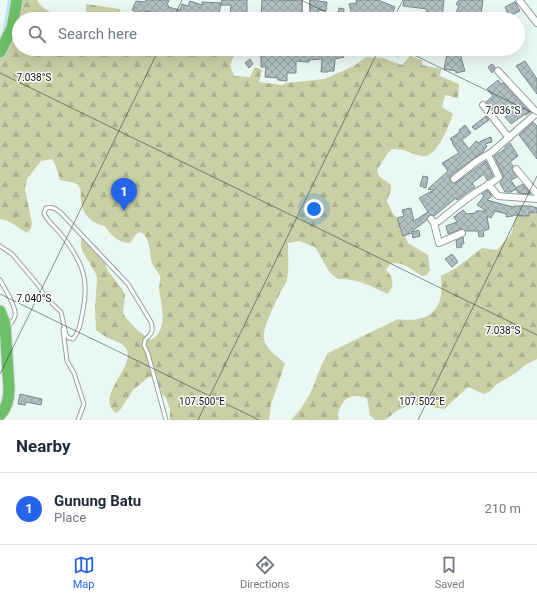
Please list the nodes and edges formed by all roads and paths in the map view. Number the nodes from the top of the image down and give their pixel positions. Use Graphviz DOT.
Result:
graph roads {
  1 [pos="17,0"];
  2 [pos="306,0"];
  3 [pos="519,0"];
  4 [pos="15,12"];
  5 [pos="306,12"];
  6 [pos="537,23"];
  7 [pos="12,28"];
  8 [pos="0,52"];
  9 [pos="498,71"];
  10 [pos="483,105"];
  11 [pos="537,113"];
  12 [pos="510,138"];
  13 [pos="488,155"];
  14 [pos="516,168"];
  15 [pos="454,179"];
  16 [pos="488,184"];
  17 [pos="537,194"];
  18 [pos="537,199"];
  19 [pos="462,233"];
  20 [pos="0,246"];
  21 [pos="0,280"];
  22 [pos="0,311"];
  23 [pos="61,312"];
  24 [pos="4,332"];
  25 [pos="0,415"];
  26 [pos="78,420"];
  27 [pos="166,420"];
  1 -- 4 [label="highway"];
  2 -- 5 [label="street"];
  3 -- 6 [label="street"];
  7 -- 8 [label="highway"];
  9 -- 11 [label="street"];
  10 -- 12 [label="street"];
  11 -- 12 [label="street"];
  12 -- 13 [label="street"];
  13 -- 15 [label="street"];
  13 -- 16 [label="street"];
  14 -- 17 [label="street"];
  16 -- 18 [label="street"];
  16 -- 19 [label="street"];
  20 -- 23 [label="lane"];
  21 -- 24 [label="lane"];
  22 -- 24 [label="highway"];
  23 -- 26 [label="lane"];
  23 -- 27 [label="lane"];
  24 -- 25 [label="highway"];
}
